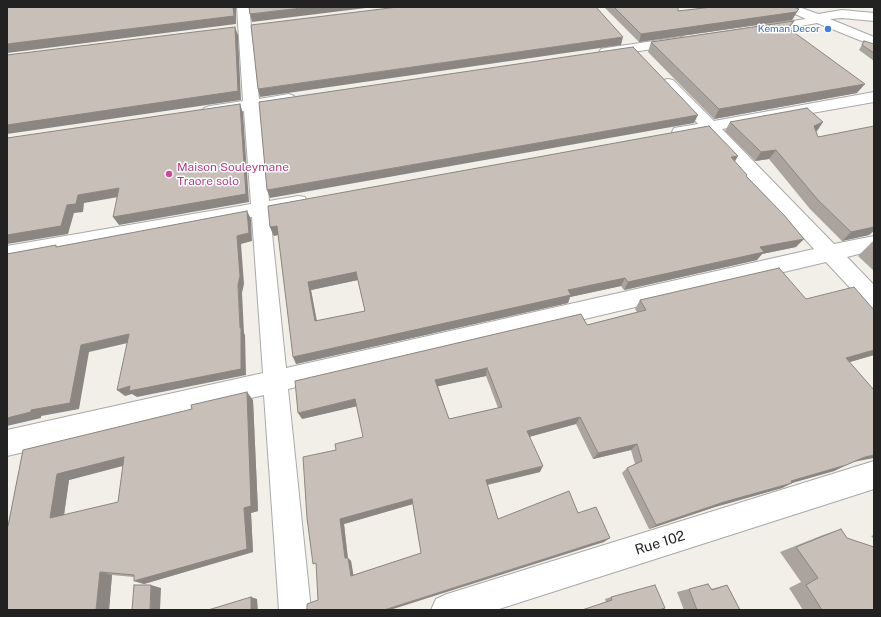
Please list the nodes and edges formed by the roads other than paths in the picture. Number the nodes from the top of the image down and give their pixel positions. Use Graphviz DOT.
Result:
graph roads {
  1 [pos="780,7"];
  2 [pos="874,17"];
  3 [pos="818,19"];
  4 [pos="244,22"];
  5 [pos="750,31"];
  6 [pos="619,33"];
  7 [pos="696,39"];
  8 [pos="874,41"];
  9 [pos="595,54"];
  10 [pos="645,59"];
  11 [pos="306,96"];
  12 [pos="874,97"];
  13 [pos="251,105"];
  14 [pos="196,113"];
  15 [pos="710,127"];
  16 [pos="663,136"];
  17 [pos="314,199"];
  18 [pos="260,208"];
  19 [pos="874,243"];
  20 [pos="830,253"];
  21 [pos="7,254"];
  22 [pos="874,299"];
  23 [pos="275,381"];
  24 [pos="7,443"];
  25 [pos="874,476"];
  26 [pos="295,610"];
  27 [pos="447,610"];
  1 -- 3 [label="street"];
  2 -- 3 [label="street"];
  3 -- 5 [label="street"];
  3 -- 8 [label="street"];
  4 -- 13 [label="street"];
  6 -- 10 [label="street"];
  7 -- 10 [label="street"];
  9 -- 10 [label="street"];
  10 -- 15 [label="street"];
  11 -- 13 [label="street"];
  12 -- 15 [label="street"];
  13 -- 14 [label="street"];
  13 -- 18 [label="street"];
  15 -- 16 [label="street"];
  15 -- 20 [label="street"];
  17 -- 18 [label="street"];
  18 -- 21 [label="street"];
  18 -- 23 [label="street"];
  19 -- 20 [label="street"];
  20 -- 22 [label="street"];
  20 -- 23 [label="street"];
  23 -- 24 [label="street"];
  23 -- 26 [label="street"];
  25 -- 27 [label="street, Rue 102"];
}
